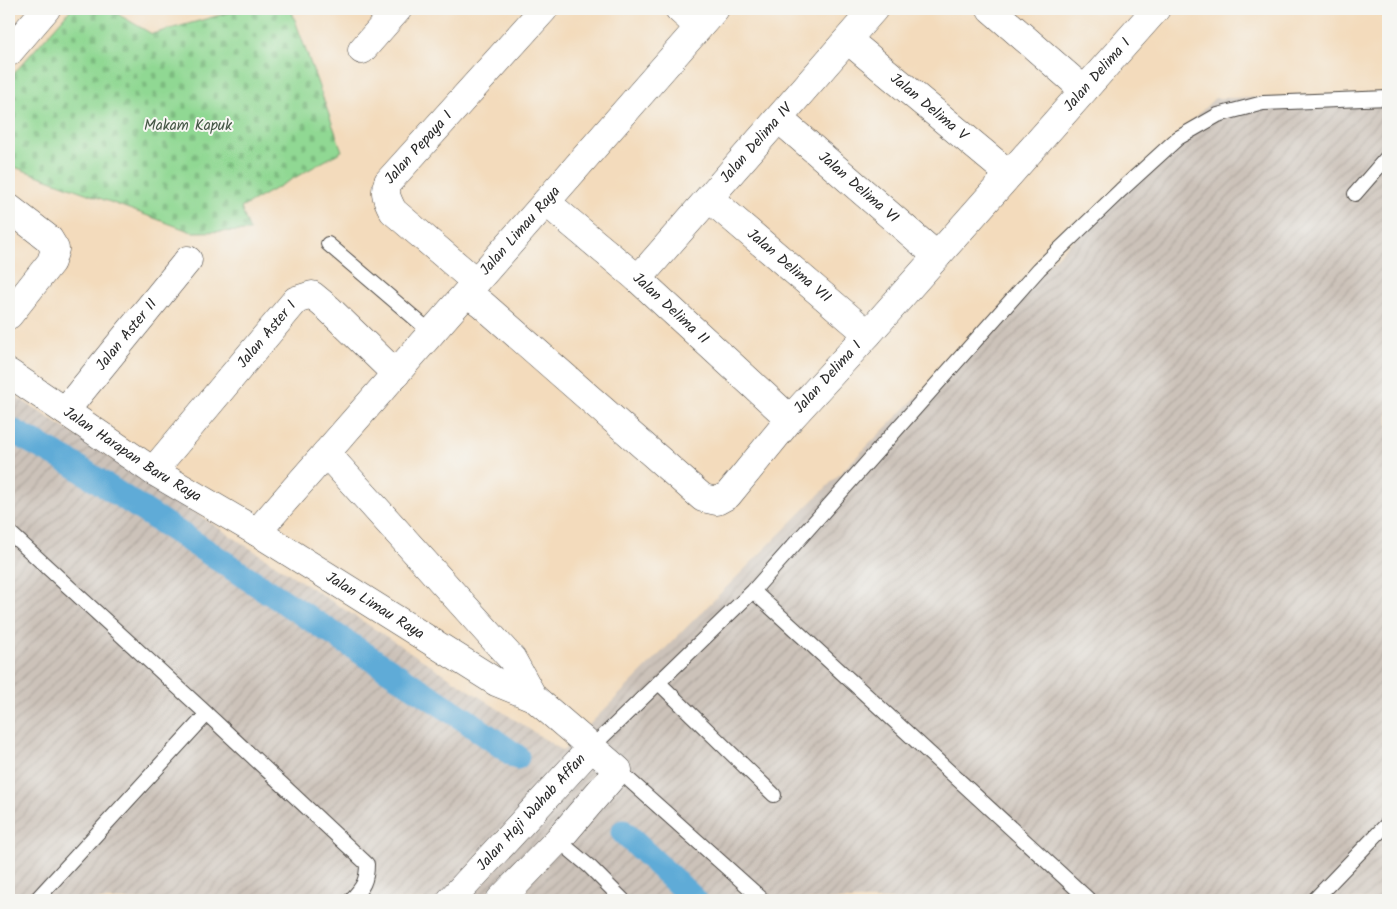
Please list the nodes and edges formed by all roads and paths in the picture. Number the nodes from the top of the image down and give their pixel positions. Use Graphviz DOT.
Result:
graph roads {
  1 [pos="46,9"];
  2 [pos="398,9"];
  3 [pos="544,9"];
  4 [pos="679,9"];
  5 [pos="874,9"];
  6 [pos="991,9"];
  7 [pos="1155,9"];
  8 [pos="707,18"];
  9 [pos="848,40"];
  10 [pos="362,50"];
  11 [pos="9,52"];
  12 [pos="1084,90"];
  13 [pos="1388,98"];
  14 [pos="779,119"];
  15 [pos="1388,156"];
  16 [pos="1009,174"];
  17 [pos="1356,194"];
  18 [pos="709,198"];
  19 [pos="546,202"];
  20 [pos="9,208"];
  21 [pos="328,244"];
  22 [pos="937,256"];
  23 [pos="188,260"];
  24 [pos="638,280"];
  25 [pos="471,288"];
  26 [pos="9,315"];
  27 [pos="432,333"];
  28 [pos="868,334"];
  29 [pos="9,373"];
  30 [pos="396,374"];
  31 [pos="65,411"];
  32 [pos="790,419"];
  33 [pos="326,454"];
  34 [pos="152,470"];
  35 [pos="9,532"];
  36 [pos="257,532"];
  37 [pos="753,592"];
  38 [pos="659,683"];
  39 [pos="533,697"];
  40 [pos="207,714"];
  41 [pos="592,747"];
  42 [pos="618,770"];
  43 [pos="774,795"];
  44 [pos="1388,823"];
  45 [pos="561,837"];
  46 [pos="457,898"];
  47 [pos="36,900"];
  48 [pos="351,900"];
  49 [pos="500,900"];
  50 [pos="623,900"];
  51 [pos="763,900"];
  52 [pos="1089,900"];
  53 [pos="1314,900"];
  1 -- 11 [label="street"];
  2 -- 10 [label="street"];
  3 -- 25 [label="street, Jalan Pepaya I"];
  4 -- 8 [label="street"];
  5 -- 9 [label="street, Jalan Delima IV"];
  6 -- 12 [label="street"];
  7 -- 12 [label="street, Jalan Delima I"];
  8 -- 19 [label="street, Jalan Limau Raya"];
  9 -- 14 [label="street, Jalan Delima IV"];
  9 -- 16 [label="street, Jalan Delima V"];
  12 -- 16 [label="street, Jalan Delima I"];
  13 -- 37 [label="lane"];
  14 -- 18 [label="street, Jalan Delima IV"];
  14 -- 22 [label="street, Jalan Delima VI"];
  15 -- 17 [label="lane"];
  16 -- 22 [label="street, Jalan Delima I"];
  18 -- 24 [label="street, Jalan Delima IV"];
  18 -- 28 [label="street, Jalan Delima VII"];
  19 -- 24 [label="street, Jalan Delima II"];
  19 -- 25 [label="street, Jalan Limau Raya"];
  20 -- 26 [label="street"];
  21 -- 27 [label="lane"];
  22 -- 28 [label="street, Jalan Delima I"];
  23 -- 31 [label="street, Jalan Aster II"];
  24 -- 32 [label="street, Jalan Delima II"];
  25 -- 27 [label="street, Jalan Limau Raya"];
  25 -- 32 [label="street, Jalan Delima I"];
  27 -- 30 [label="street, Jalan Limau Raya"];
  28 -- 32 [label="street, Jalan Delima I"];
  29 -- 31 [label="street, Jalan Harapan Baru Raya"];
  30 -- 33 [label="street, Jalan Limau Raya"];
  30 -- 34 [label="street, Jalan Aster I"];
  31 -- 34 [label="street, Jalan Harapan Baru Raya"];
  33 -- 36 [label="street, Jalan Limau Raya"];
  33 -- 39 [label="street, Jalan Limau Raya"];
  34 -- 36 [label="street, Jalan Harapan Baru Raya"];
  35 -- 40 [label="lane"];
  36 -- 39 [label="street, Jalan Limau Raya"];
  37 -- 38 [label="lane"];
  37 -- 52 [label="lane"];
  38 -- 41 [label="lane"];
  38 -- 43 [label="lane"];
  39 -- 41 [label="street, Jalan Limau Raya"];
  40 -- 47 [label="lane"];
  40 -- 48 [label="lane"];
  41 -- 42 [label="street, Jalan Limau Raya"];
  41 -- 46 [label="street, Jalan Haji Wahab Affan"];
  42 -- 45 [label="street"];
  42 -- 51 [label="lane"];
  44 -- 53 [label="lane"];
  45 -- 49 [label="street"];
  45 -- 50 [label="lane"];
}
